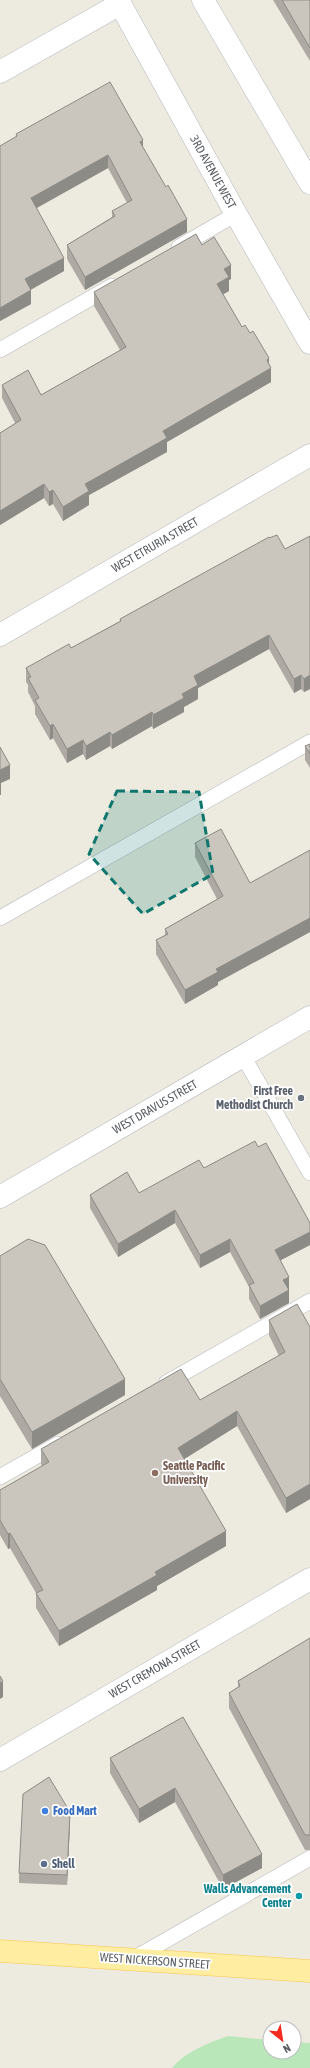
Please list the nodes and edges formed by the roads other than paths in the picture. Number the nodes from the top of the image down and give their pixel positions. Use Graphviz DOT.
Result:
graph roads {
  1 [pos="203,0"];
  2 [pos="119,2"];
  3 [pos="0,72"];
  4 [pos="310,183"];
  5 [pos="236,214"];
  6 [pos="168,253"];
  7 [pos="121,280"];
  8 [pos="310,343"];
  9 [pos="0,350"];
  10 [pos="310,454"];
  11 [pos="0,635"];
  12 [pos="310,742"];
  13 [pos="0,918"];
  14 [pos="310,1017"];
  15 [pos="243,1056"];
  16 [pos="310,1173"];
  17 [pos="0,1197"];
  18 [pos="310,1301"];
  19 [pos="152,1391"];
  20 [pos="69,1438"];
  21 [pos="0,1477"];
  22 [pos="310,1579"];
  23 [pos="0,1760"];
  24 [pos="310,1858"];
  25 [pos="0,1951"];
  26 [pos="133,1959"];
  27 [pos="310,1971"];
  1 -- 4 [label="street"];
  2 -- 3 [label="street"];
  2 -- 5 [label="street, 3RD AVENUE WEST"];
  5 -- 6 [label="lane"];
  5 -- 8 [label="street, 3RD AVENUE WEST"];
  7 -- 9 [label="lane"];
  10 -- 11 [label="street, WEST ETRURIA STREET"];
  12 -- 13 [label="lane"];
  14 -- 15 [label="street, WEST DRAVUS STREET"];
  15 -- 16 [label="lane"];
  15 -- 17 [label="street, WEST DRAVUS STREET"];
  18 -- 19 [label="lane"];
  20 -- 21 [label="lane"];
  22 -- 23 [label="street, WEST CREMONA STREET"];
  24 -- 26 [label="lane"];
  25 -- 26 [label="main road, WEST NICKERSON STREET"];
  26 -- 27 [label="main road, WEST NICKERSON STREET"];
}
